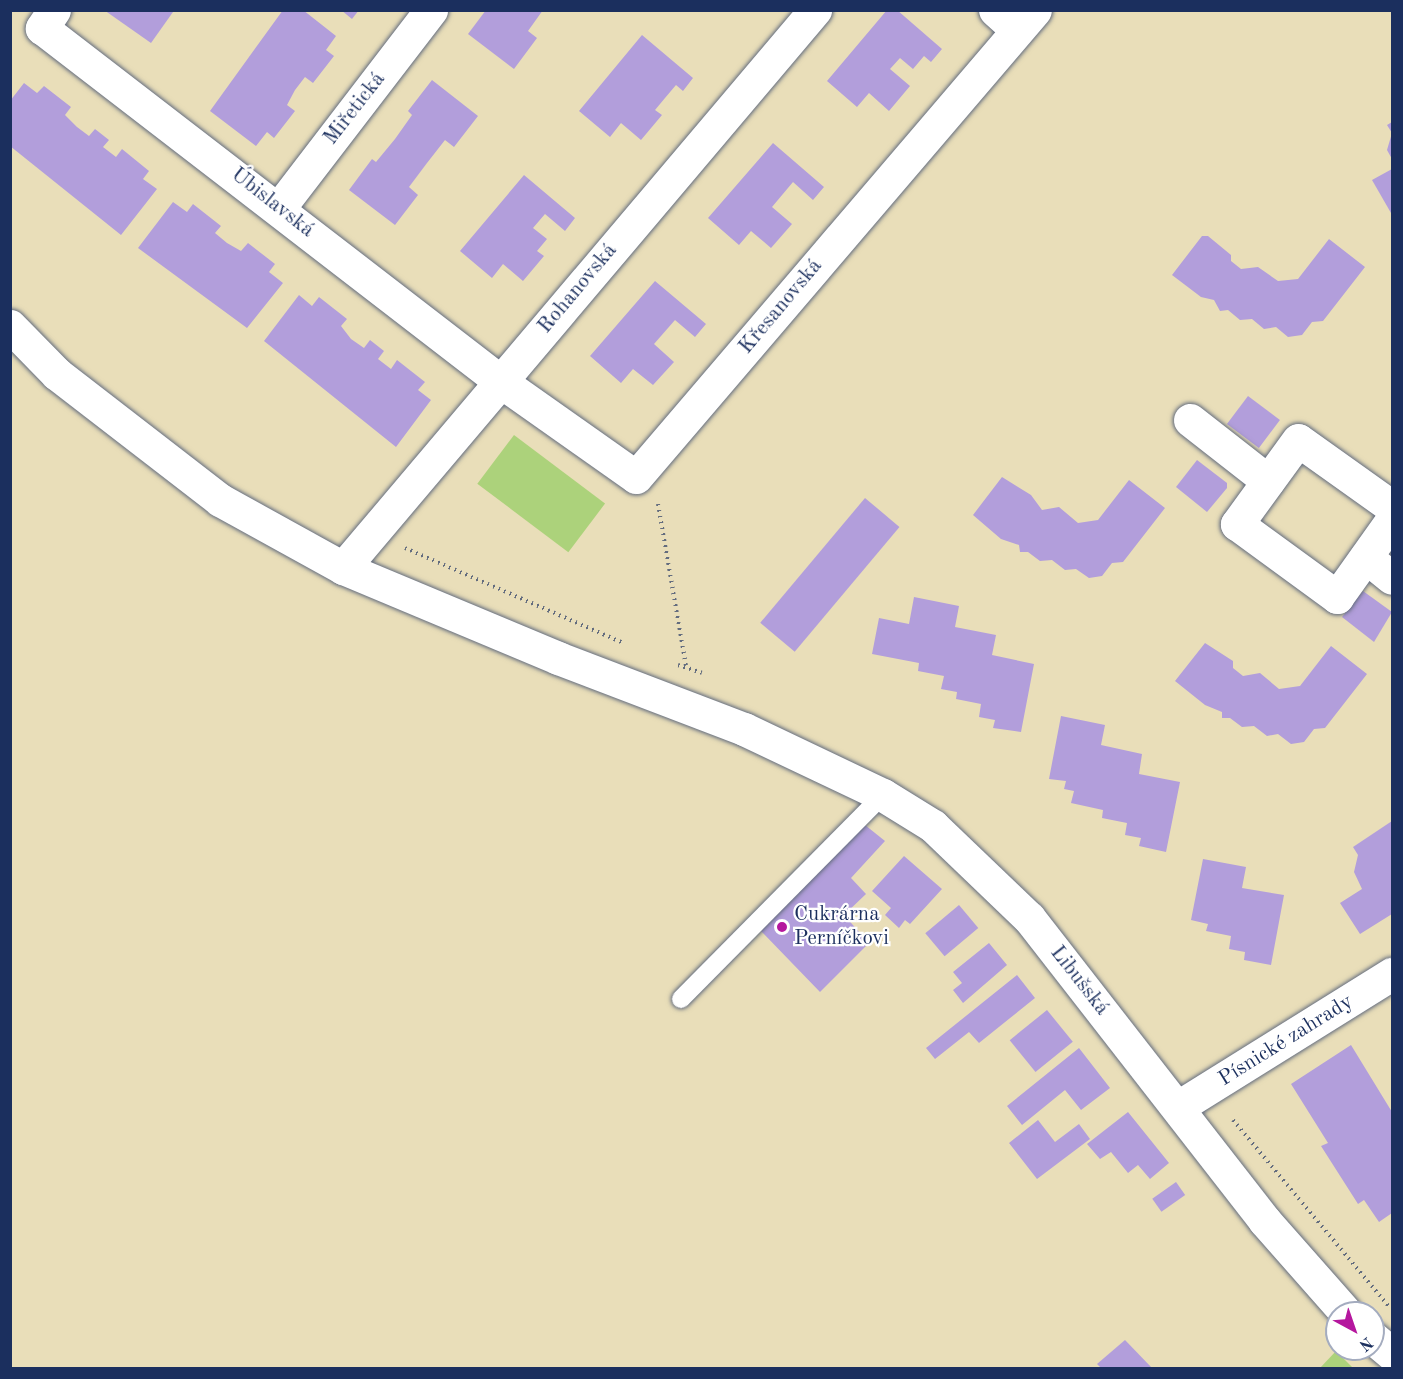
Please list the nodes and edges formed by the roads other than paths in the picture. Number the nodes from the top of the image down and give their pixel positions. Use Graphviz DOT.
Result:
graph roads {
  1 [pos="430,10"];
  2 [pos="815,10"];
  3 [pos="1015,17"];
  4 [pos="48,19"];
  5 [pos="279,208"];
  6 [pos="10,326"];
  7 [pos="500,381"];
  8 [pos="1190,420"];
  9 [pos="1268,481"];
  10 [pos="1392,507"];
  11 [pos="1392,520"];
  12 [pos="1366,557"];
  13 [pos="343,568"];
  14 [pos="1392,578"];
  15 [pos="883,795"];
  16 [pos="1392,974"];
  17 [pos="681,999"];
  18 [pos="1178,1107"];
  19 [pos="1335,1301"];
  1 -- 5 [label="street, Miřetická"];
  2 -- 7 [label="street, Rohanovská"];
  3 -- 7 [label="street, Křesanovská"];
  4 -- 5 [label="street, Úbislavská"];
  5 -- 7 [label="street, Úbislavská"];
  6 -- 13 [label="street, Libušská"];
  7 -- 13 [label="street, Rohanovská"];
  8 -- 9 [label="street"];
  9 -- 10 [label="street"];
  9 -- 12 [label="street"];
  11 -- 12 [label="street"];
  12 -- 14 [label="street"];
  13 -- 15 [label="street, Libušská"];
  15 -- 17 [label="lane"];
  15 -- 18 [label="street, Libušská"];
  16 -- 18 [label="street, Písnické zahrady"];
  18 -- 19 [label="street, Libušská"];
}
